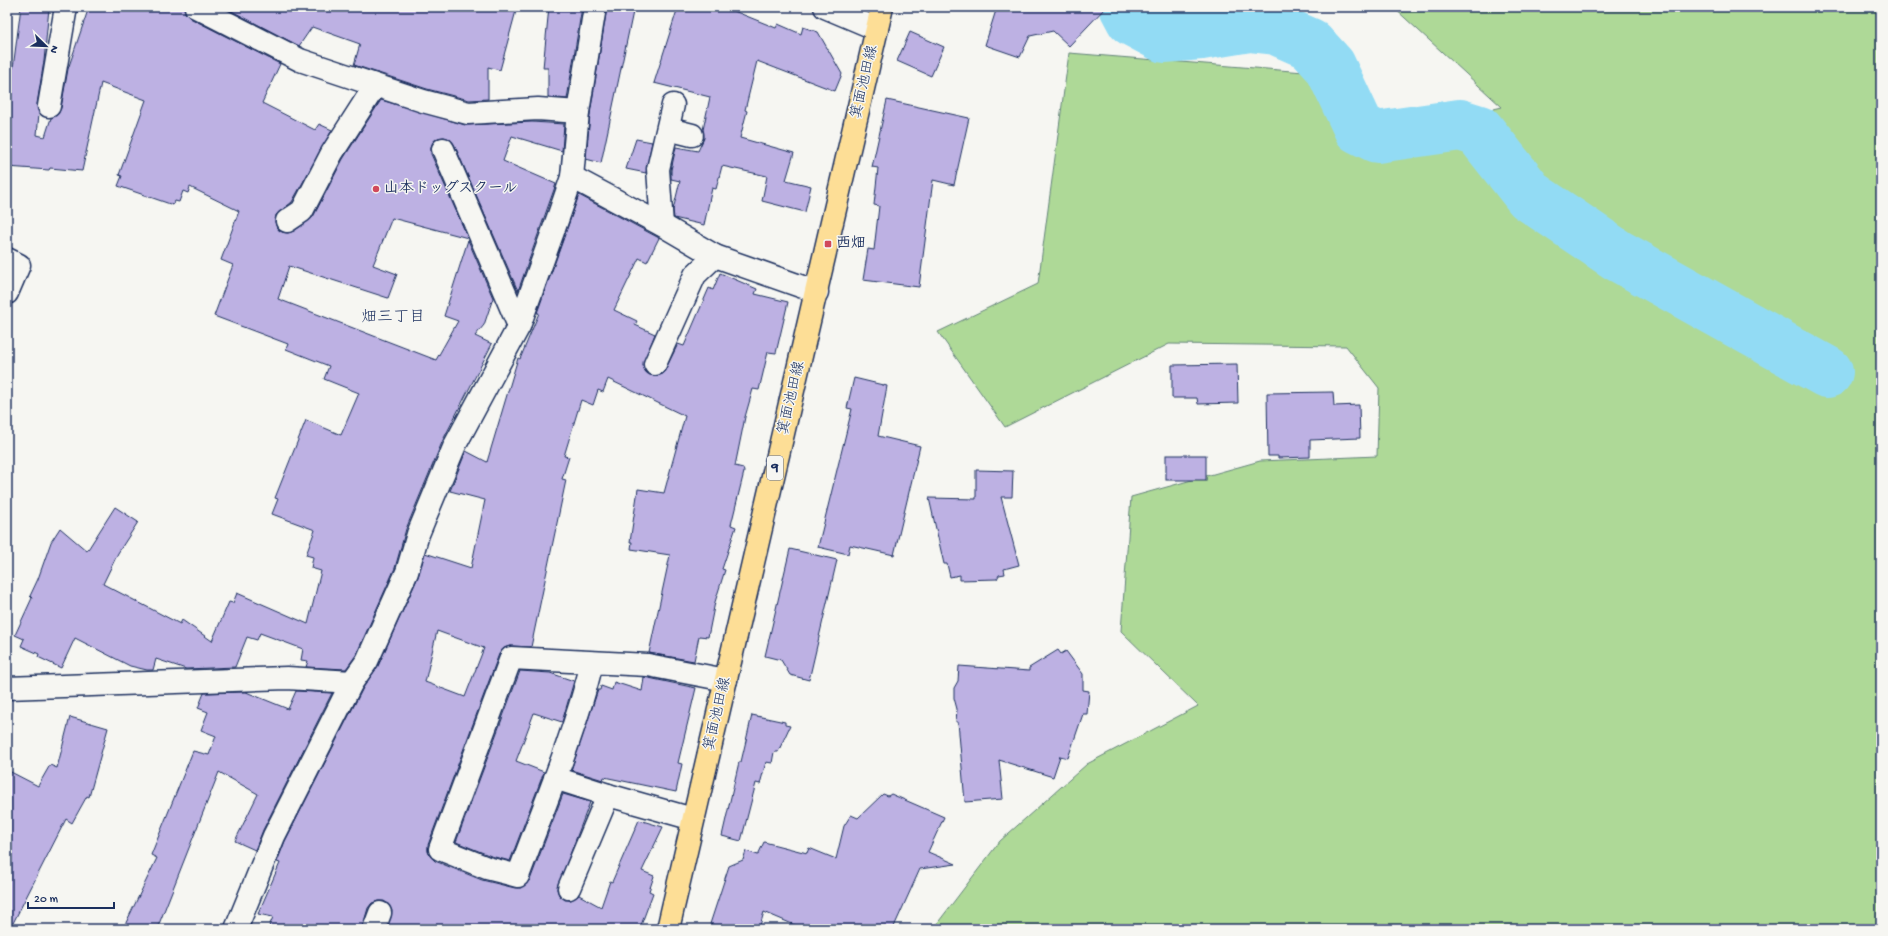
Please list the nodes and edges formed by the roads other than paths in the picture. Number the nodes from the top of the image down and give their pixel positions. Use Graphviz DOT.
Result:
graph roads {
  1 [pos="66,7"];
  2 [pos="196,7"];
  3 [pos="595,7"];
  4 [pos="825,7"];
  5 [pos="882,7"];
  6 [pos="877,29"];
  7 [pos="374,86"];
  8 [pos="673,105"];
  9 [pos="50,106"];
  10 [pos="578,112"];
  11 [pos="668,129"];
  12 [pos="692,135"];
  13 [pos="443,149"];
  14 [pos="572,177"];
  15 [pos="287,221"];
  16 [pos="662,225"];
  17 [pos="715,256"];
  18 [pos="7,259"];
  19 [pos="817,292"];
  20 [pos="7,293"];
  21 [pos="519,326"];
  22 [pos="655,364"];
  23 [pos="592,663"];
  24 [pos="726,680"];
  25 [pos="352,682"];
  26 [pos="7,688"];
  27 [pos="555,778"];
  28 [pos="608,795"];
  29 [pos="693,819"];
  30 [pos="569,888"];
  31 [pos="236,929"];
  32 [pos="668,929"];
  1 -- 9 [label="street"];
  2 -- 7 [label="street"];
  3 -- 10 [label="street"];
  4 -- 6 [label="street"];
  5 -- 6 [label="main road, 箕面池田線 / 9"];
  6 -- 19 [label="main road, 箕面池田線 / 9"];
  7 -- 10 [label="street"];
  7 -- 15 [label="street"];
  8 -- 11 [label="street"];
  10 -- 14 [label="street"];
  11 -- 12 [label="street"];
  11 -- 16 [label="street"];
  13 -- 21 [label="street"];
  14 -- 16 [label="street"];
  14 -- 21 [label="street"];
  16 -- 17 [label="street"];
  17 -- 19 [label="street"];
  17 -- 22 [label="street"];
  18 -- 20 [label="street"];
  19 -- 24 [label="main road, 箕面池田線 / 9"];
  21 -- 25 [label="street"];
  23 -- 24 [label="street"];
  23 -- 27 [label="street"];
  23 -- 27 [label="street"];
  24 -- 29 [label="main road, 箕面池田線 / 9"];
  25 -- 26 [label="street"];
  25 -- 31 [label="street"];
  27 -- 28 [label="street"];
  28 -- 29 [label="street"];
  28 -- 30 [label="street"];
  29 -- 32 [label="main road, 箕面池田線 / 9"];
}
